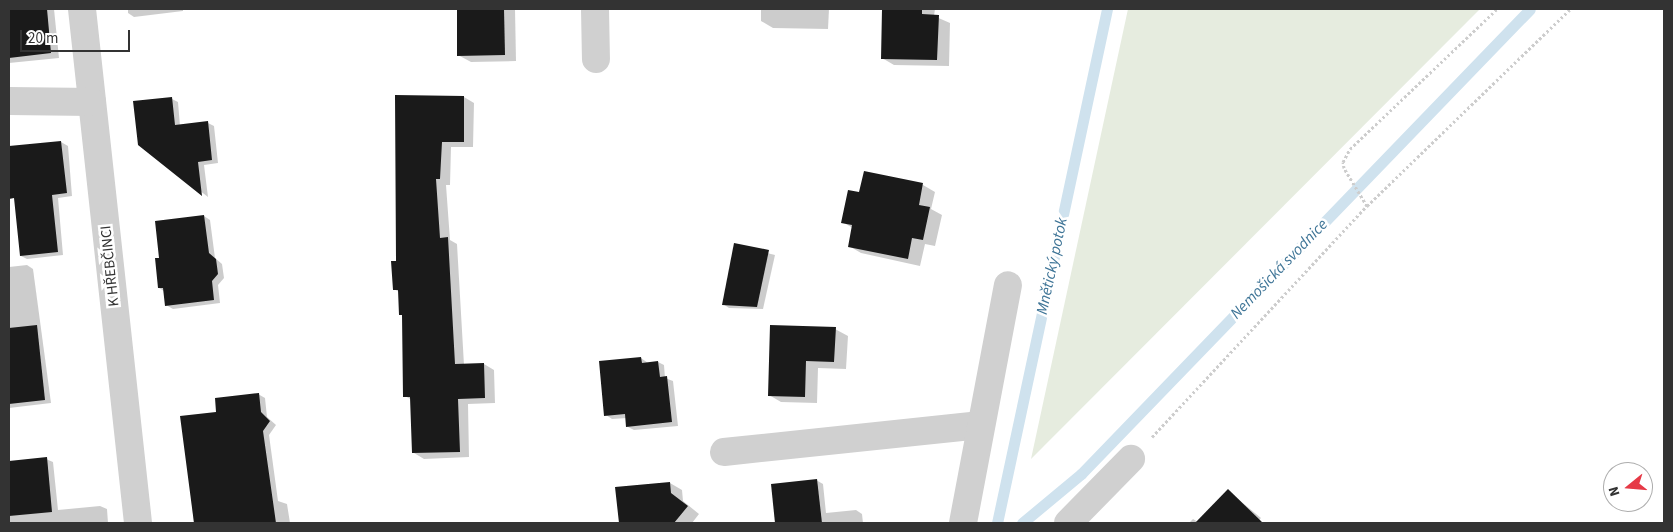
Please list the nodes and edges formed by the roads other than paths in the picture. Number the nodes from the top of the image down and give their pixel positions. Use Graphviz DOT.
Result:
graph roads {
  1 [pos="82,9"];
  2 [pos="595,9"];
  3 [pos="596,59"];
  4 [pos="9,101"];
  5 [pos="92,102"];
  6 [pos="1008,286"];
  7 [pos="981,425"];
  8 [pos="724,452"];
  9 [pos="1132,459"];
  10 [pos="138,523"];
  11 [pos="964,523"];
  12 [pos="1068,523"];
  1 -- 5 [label="street, K HŘEBČINCI"];
  2 -- 3 [label="street"];
  4 -- 5 [label="street"];
  5 -- 10 [label="street, K HŘEBČINCI"];
  6 -- 7 [label="street"];
  7 -- 8 [label="street"];
  7 -- 11 [label="street"];
  9 -- 12 [label="street"];
}
